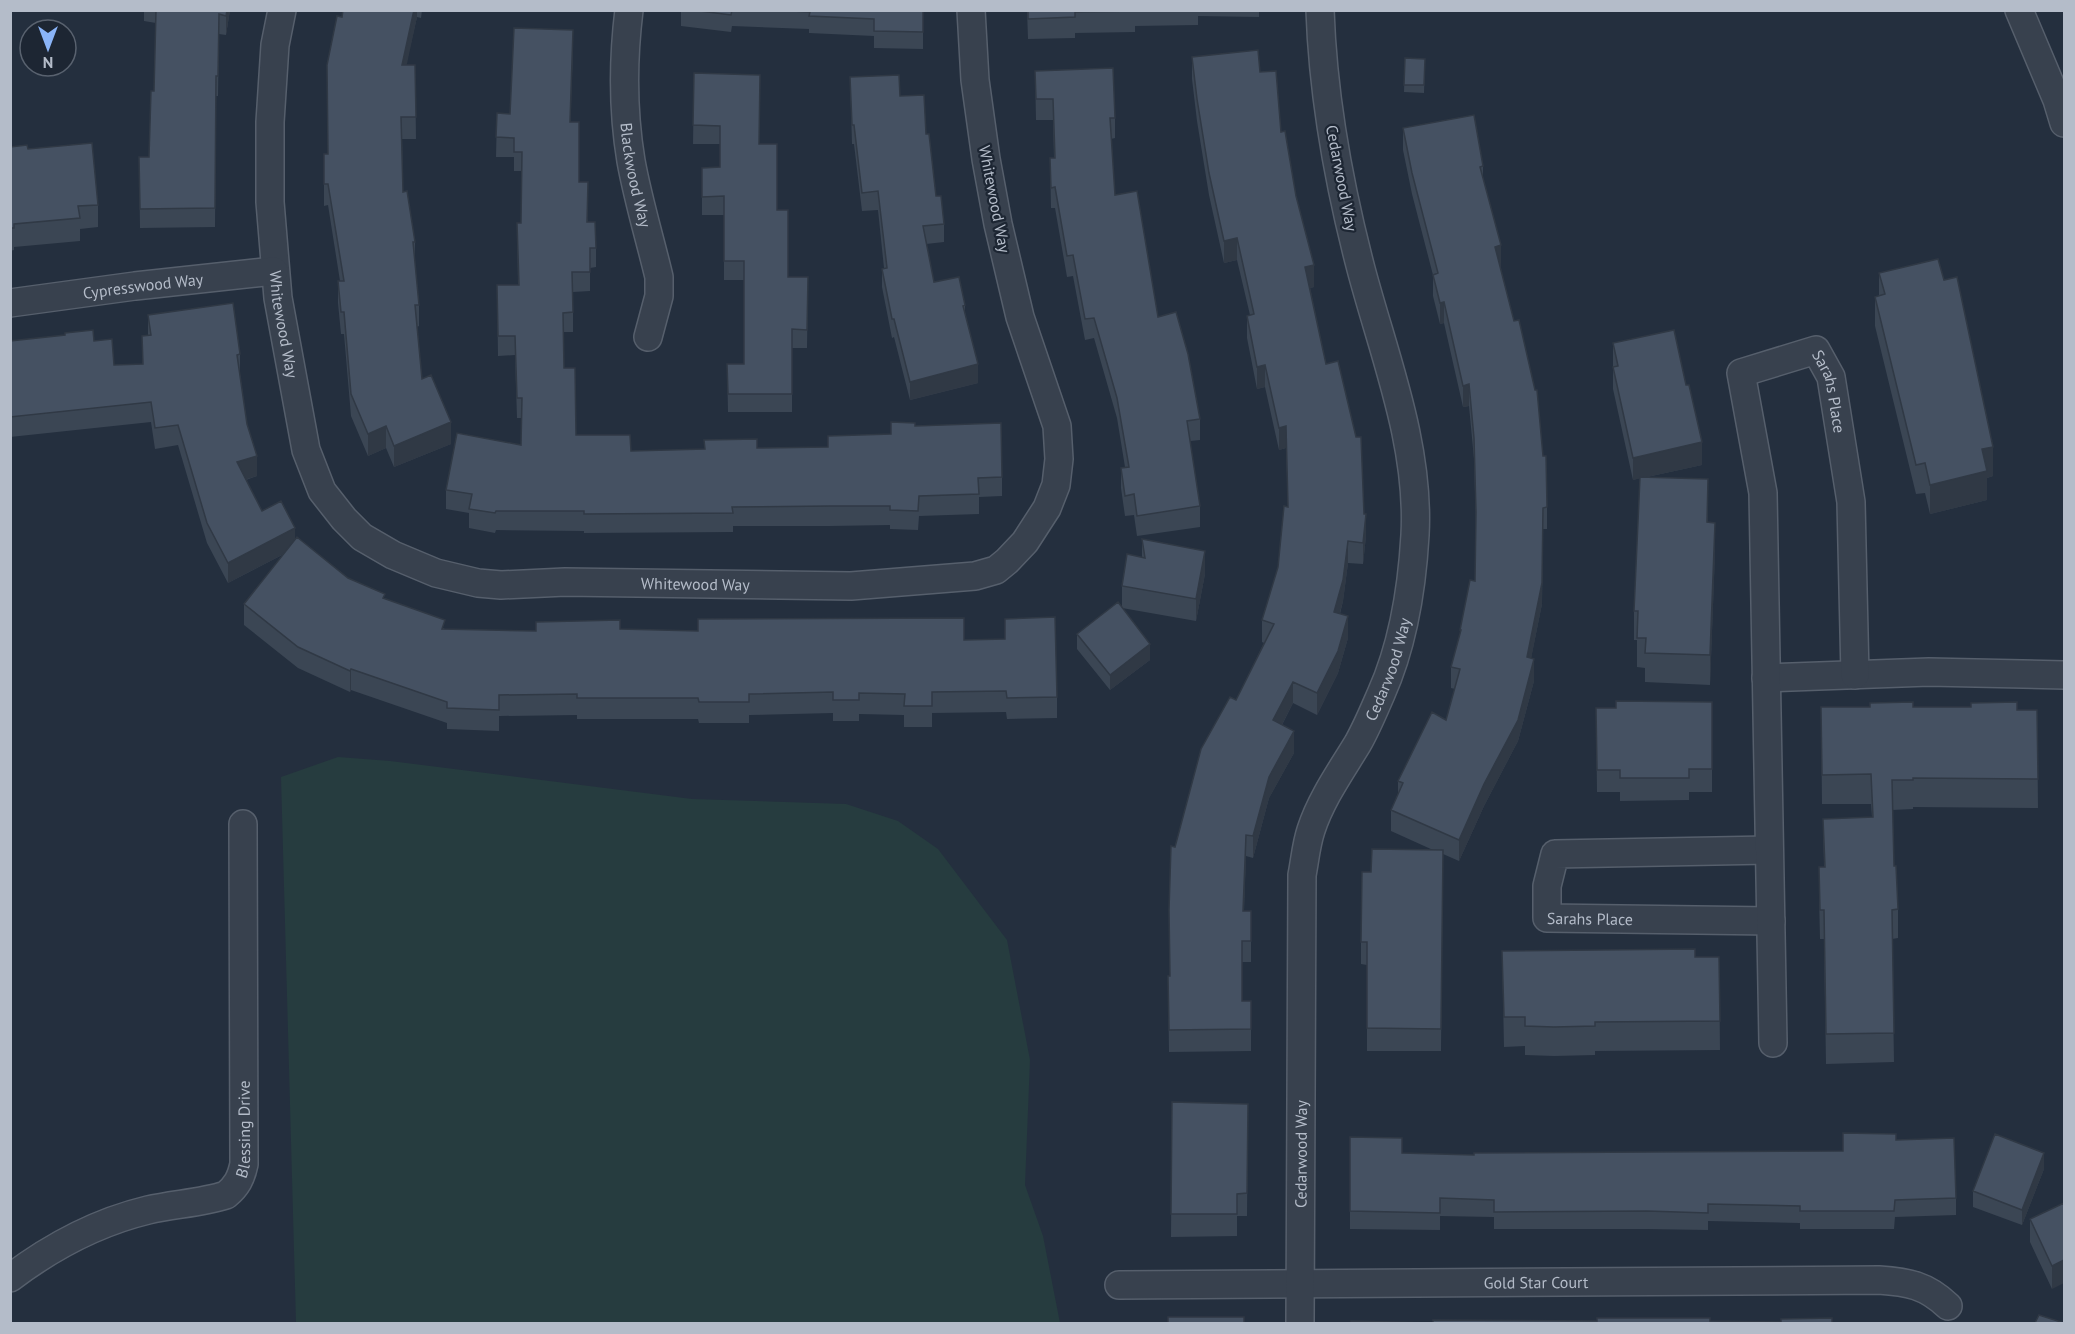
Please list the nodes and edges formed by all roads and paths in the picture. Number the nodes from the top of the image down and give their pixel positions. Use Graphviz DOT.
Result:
graph roads {
  1 [pos="282,10"];
  2 [pos="629,10"];
  3 [pos="971,10"];
  4 [pos="1320,10"];
  5 [pos="2019,10"];
  6 [pos="2064,123"];
  7 [pos="274,271"];
  8 [pos="10,303"];
  9 [pos="648,337"];
  10 [pos="1855,675"];
  11 [pos="2064,675"];
  12 [pos="1766,678"];
  13 [pos="243,824"];
  14 [pos="1769,850"];
  15 [pos="1770,921"];
  16 [pos="1773,1043"];
  17 [pos="10,1278"];
  18 [pos="1300,1284"];
  19 [pos="1119,1285"];
  20 [pos="1948,1305"];
  21 [pos="1300,1323"];
  1 -- 7 [label="street, Whitewood Way"];
  2 -- 9 [label="street, Blackwood Way"];
  3 -- 7 [label="street, Whitewood Way"];
  4 -- 18 [label="street, Cedarwood Way"];
  5 -- 6 [label="street"];
  7 -- 8 [label="street, Cypresswood Way"];
  10 -- 11 [label="street"];
  10 -- 12 [label="street"];
  10 -- 12 [label="street, Sarahs Place"];
  12 -- 14 [label="street, Sarahs Place"];
  13 -- 17 [label="street, Blessing Drive"];
  14 -- 15 [label="street, Sarahs Place"];
  14 -- 15 [label="street, Sarahs Place"];
  15 -- 16 [label="street, Sarahs Place"];
  18 -- 19 [label="street, Gold Star Court"];
  18 -- 20 [label="street, Gold Star Court"];
  18 -- 21 [label="street, Cedarwood Way"];
}
